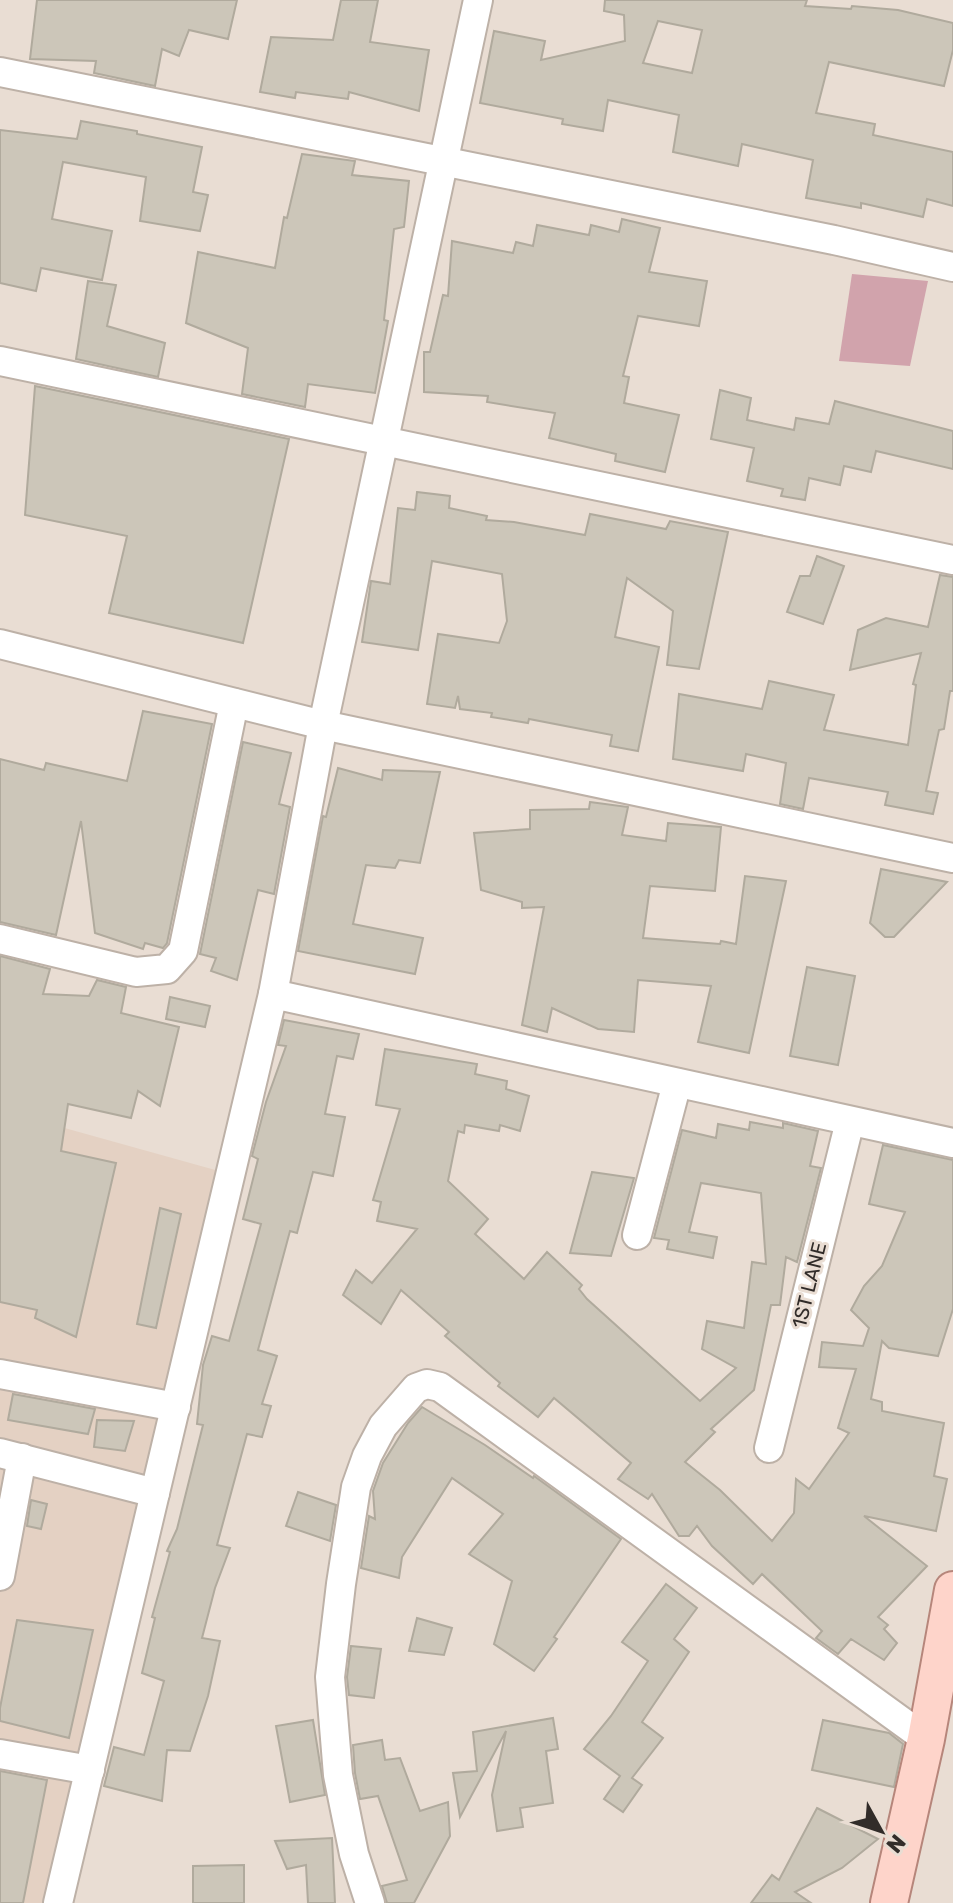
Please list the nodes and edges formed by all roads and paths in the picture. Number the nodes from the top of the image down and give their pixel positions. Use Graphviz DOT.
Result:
graph roads {
  1 [pos="478,0"];
  2 [pos="0,72"];
  3 [pos="443,161"];
  4 [pos="953,267"];
  5 [pos="0,361"];
  6 [pos="385,441"];
  7 [pos="953,560"];
  8 [pos="0,644"];
  9 [pos="234,703"];
  10 [pos="323,725"];
  11 [pos="953,858"];
  12 [pos="0,939"];
  13 [pos="273,994"];
  14 [pos="677,1083"];
  15 [pos="850,1121"];
  16 [pos="953,1143"];
  17 [pos="637,1235"];
  18 [pos="0,1374"];
  19 [pos="176,1407"];
  20 [pos="769,1448"];
  21 [pos="11,1456"];
  22 [pos="155,1493"];
  23 [pos="0,1576"];
  24 [pos="953,1590"];
  25 [pos="926,1739"];
  26 [pos="0,1754"];
  27 [pos="90,1770"];
  28 [pos="58,1903"];
  29 [pos="370,1903"];
  30 [pos="889,1903"];
  1 -- 3 [label="street"];
  2 -- 3 [label="street"];
  3 -- 4 [label="street"];
  3 -- 6 [label="street"];
  5 -- 6 [label="street"];
  6 -- 7 [label="street"];
  6 -- 10 [label="street"];
  8 -- 9 [label="street"];
  9 -- 10 [label="street"];
  9 -- 12 [label="street"];
  10 -- 11 [label="street"];
  10 -- 13 [label="street"];
  13 -- 14 [label="street"];
  13 -- 19 [label="street"];
  14 -- 15 [label="street"];
  14 -- 17 [label="street"];
  15 -- 16 [label="street"];
  15 -- 20 [label="street, 1ST LANE"];
  18 -- 19 [label="street"];
  19 -- 22 [label="street"];
  21 -- 22 [label="street"];
  21 -- 23 [label="street"];
  22 -- 27 [label="street"];
  24 -- 25 [label="main road"];
  25 -- 29 [label="street"];
  25 -- 30 [label="main road"];
  26 -- 27 [label="street"];
  27 -- 28 [label="street"];
}
